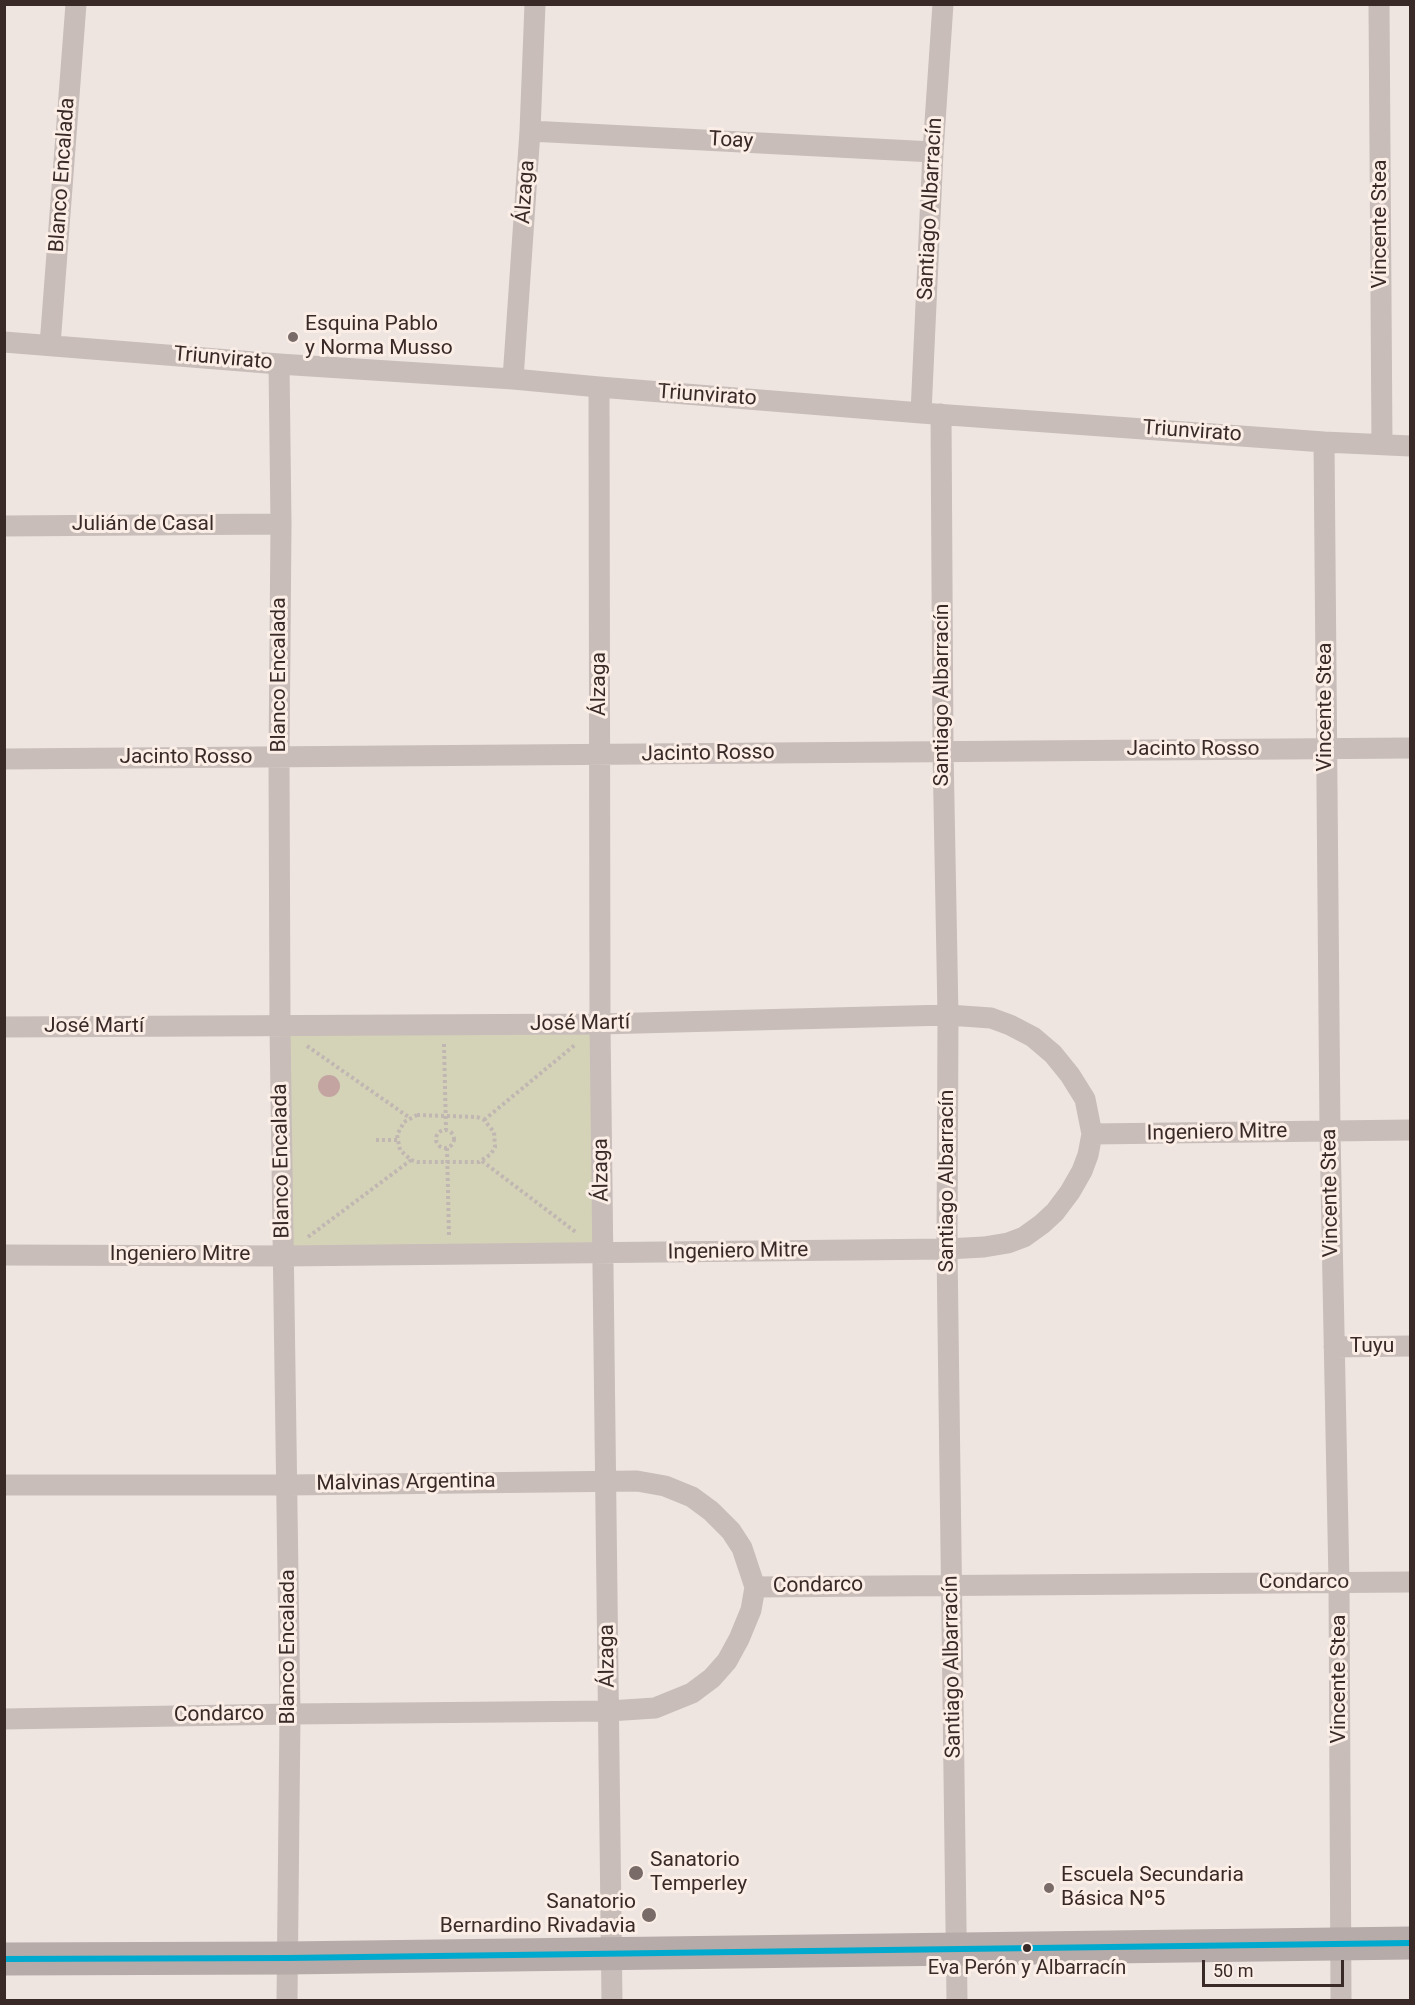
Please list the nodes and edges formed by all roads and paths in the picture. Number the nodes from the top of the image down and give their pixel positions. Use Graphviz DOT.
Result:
graph roads {
  1 [pos="76,4"];
  2 [pos="535,4"];
  3 [pos="944,4"];
  4 [pos="1379,4"];
  5 [pos="530,131"];
  6 [pos="933,152"];
  7 [pos="4,342"];
  8 [pos="50,345"];
  9 [pos="279,364"];
  10 [pos="513,379"];
  11 [pos="599,387"];
  12 [pos="931,413"];
  13 [pos="1324,442"];
  14 [pos="1382,444"];
  15 [pos="1410,446"];
  16 [pos="281,524"];
  17 [pos="4,526"];
  18 [pos="1410,748"];
  19 [pos="943,750"];
  20 [pos="1327,750"];
  21 [pos="601,755"];
  22 [pos="279,758"];
  23 [pos="4,759"];
  24 [pos="948,1015"];
  25 [pos="600,1024"];
  26 [pos="444,1026"];
  27 [pos="280,1027"];
  28 [pos="4,1028"];
  29 [pos="446,1116"];
  30 [pos="410,1118"];
  31 [pos="484,1120"];
  32 [pos="446,1130"];
  33 [pos="1410,1130"];
  34 [pos="1330,1132"];
  35 [pos="1092,1134"];
  36 [pos="376,1140"];
  37 [pos="397,1140"];
  38 [pos="447,1148"];
  39 [pos="411,1160"];
  40 [pos="482,1161"];
  41 [pos="447,1162"];
  42 [pos="947,1250"];
  43 [pos="603,1253"];
  44 [pos="449,1254"];
  45 [pos="4,1255"];
  46 [pos="283,1256"];
  47 [pos="1410,1346"];
  48 [pos="1334,1347"];
  49 [pos="605,1480"];
  50 [pos="4,1485"];
  51 [pos="288,1485"];
  52 [pos="1340,1582"];
  53 [pos="1410,1582"];
  54 [pos="951,1585"];
  55 [pos="755,1587"];
  56 [pos="609,1711"];
  57 [pos="290,1714"];
  58 [pos="4,1719"];
  59 [pos="1410,1943"];
  60 [pos="1342,1944"];
  61 [pos="958,1948"];
  62 [pos="612,1953"];
  63 [pos="287,1958"];
  64 [pos="4,1959"];
  65 [pos="287,2001"];
  66 [pos="612,2001"];
  67 [pos="957,2001"];
  68 [pos="1341,2001"];
  1 -- 8 [label="street, Blanco Encalada"];
  2 -- 5 [label="street, Álzaga"];
  3 -- 6 [label="street, Santiago Albarracín"];
  4 -- 14 [label="street, Vincente Stea"];
  5 -- 6 [label="street, Toay"];
  5 -- 10 [label="street, Álzaga"];
  6 -- 12 [label="street, Santiago Albarracín"];
  7 -- 8 [label="street, Triunvirato"];
  8 -- 9 [label="street, Triunvirato"];
  9 -- 10 [label="street, Triunvirato"];
  9 -- 16 [label="street, Blanco Encalada"];
  10 -- 11 [label="street, Triunvirato"];
  11 -- 12 [label="street, Triunvirato"];
  11 -- 21 [label="street, Álzaga"];
  12 -- 13 [label="street, Triunvirato"];
  12 -- 19 [label="street, Santiago Albarracín"];
  13 -- 14 [label="street, Triunvirato"];
  13 -- 20 [label="street, Vincente Stea"];
  14 -- 15 [label="street, Triunvirato"];
  16 -- 17 [label="street, Julián de Casal"];
  16 -- 22 [label="street, Blanco Encalada"];
  18 -- 20 [label="street, Jacinto Rosso"];
  19 -- 20 [label="street, Jacinto Rosso"];
  19 -- 21 [label="street, Jacinto Rosso"];
  19 -- 24 [label="street, Santiago Albarracín"];
  20 -- 34 [label="street, Vincente Stea"];
  21 -- 22 [label="street, Jacinto Rosso"];
  21 -- 25 [label="street, Álzaga"];
  22 -- 23 [label="street, Jacinto Rosso"];
  22 -- 27 [label="street, Blanco Encalada"];
  24 -- 25 [label="street, José Martí"];
  24 -- 35 [label="street, José Martí"];
  24 -- 42 [label="street, Santiago Albarracín"];
  25 -- 26 [label="street, José Martí"];
  25 -- 31 [label="path"];
  25 -- 43 [label="street, Álzaga"];
  26 -- 27 [label="street, José Martí"];
  26 -- 29 [label="path"];
  27 -- 28 [label="street, José Martí"];
  27 -- 30 [label="path"];
  27 -- 46 [label="street, Blanco Encalada"];
  29 -- 30 [label="path"];
  29 -- 31 [label="path"];
  29 -- 32 [label="path"];
  30 -- 37 [label="path"];
  31 -- 40 [label="path"];
  32 -- 38 [label="path"];
  32 -- 38 [label="path"];
  33 -- 34 [label="street, Ingeniero Mitre"];
  34 -- 35 [label="street, Ingeniero Mitre"];
  34 -- 48 [label="street, Vincente Stea"];
  35 -- 42 [label="street, Ingeniero Mitre"];
  36 -- 37 [label="path"];
  37 -- 39 [label="path"];
  38 -- 41 [label="path"];
  39 -- 41 [label="path"];
  39 -- 46 [label="path"];
  40 -- 41 [label="path"];
  40 -- 43 [label="path"];
  41 -- 44 [label="path"];
  42 -- 43 [label="street, Ingeniero Mitre"];
  42 -- 54 [label="street, Santiago Albarracín"];
  43 -- 44 [label="street, Ingeniero Mitre"];
  43 -- 49 [label="street, Álzaga"];
  44 -- 46 [label="street, Ingeniero Mitre"];
  45 -- 46 [label="street, Ingeniero Mitre"];
  46 -- 51 [label="street, Blanco Encalada"];
  47 -- 48 [label="street, Tuyu"];
  48 -- 52 [label="street, Vincente Stea"];
  49 -- 51 [label="street, Malvinas Argentina"];
  49 -- 55 [label="street, Malvinas Argentina"];
  49 -- 56 [label="street, Álzaga"];
  50 -- 51 [label="street, Malvinas Argentina"];
  51 -- 57 [label="street, Blanco Encalada"];
  52 -- 53 [label="street, Condarco"];
  52 -- 54 [label="street, Condarco"];
  52 -- 60 [label="street, Vincente Stea"];
  54 -- 55 [label="street, Condarco"];
  54 -- 61 [label="street, Santiago Albarracín"];
  55 -- 56 [label="street, Condarco"];
  56 -- 57 [label="street, Condarco"];
  56 -- 62 [label="street, Álzaga"];
  57 -- 58 [label="street, Condarco"];
  57 -- 63 [label="street, Blanco Encalada"];
  59 -- 60 [label="main road"];
  60 -- 61 [label="main road"];
  60 -- 68 [label="street, Vincente Stea"];
  61 -- 62 [label="main road"];
  61 -- 67 [label="street, Santiago Albarracín"];
  62 -- 63 [label="main road"];
  62 -- 66 [label="street, Álzaga"];
  63 -- 64 [label="main road"];
  63 -- 65 [label="street, Blanco Encalada"];
}
